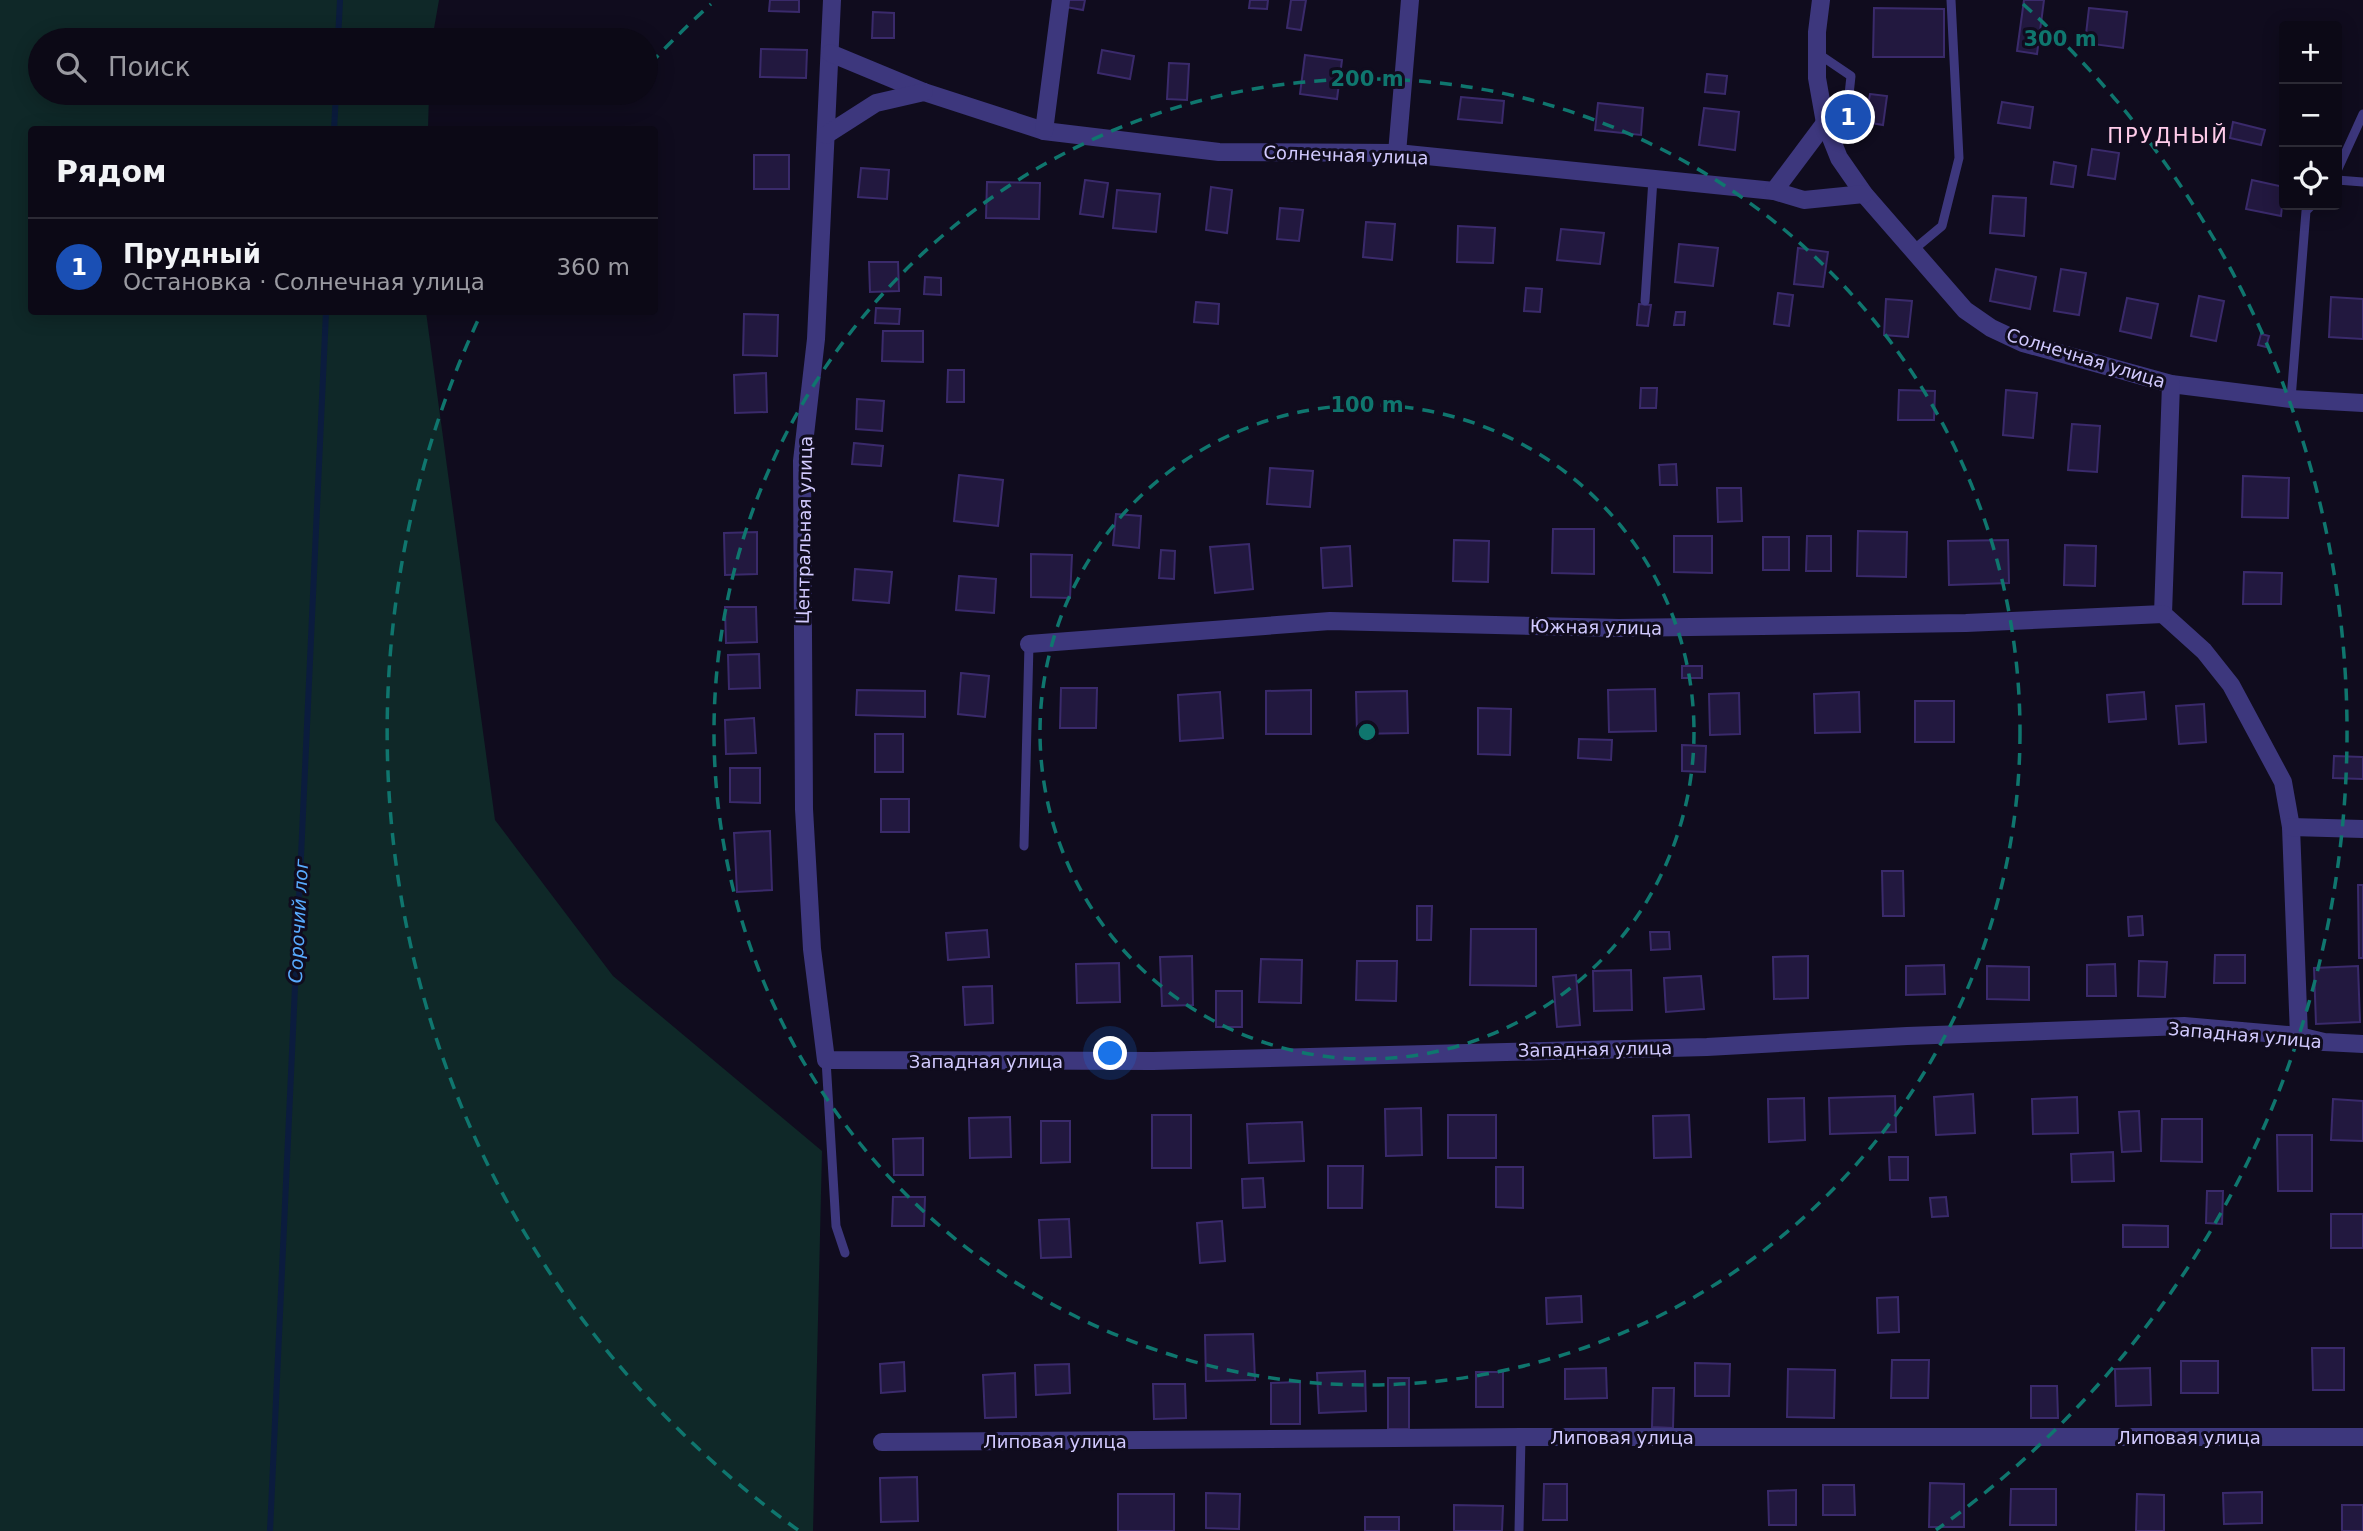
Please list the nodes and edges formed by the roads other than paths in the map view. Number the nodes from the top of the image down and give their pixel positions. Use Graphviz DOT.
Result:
graph roads {
  1 [pos="832,0"];
  2 [pos="1060,0"];
  3 [pos="1410,0"];
  4 [pos="1821,0"];
  5 [pos="1951,0"];
  6 [pos="830,53"];
  7 [pos="1817,53"];
  8 [pos="924,92"];
  9 [pos="2363,114"];
  10 [pos="1827,128"];
  11 [pos="1044,131"];
  12 [pos="825,135"];
  13 [pos="1397,153"];
  14 [pos="2342,160"];
  15 [pos="1653,179"];
  16 [pos="2342,180"];
  17 [pos="2363,182"];
  18 [pos="1774,191"];
  19 [pos="1864,194"];
  20 [pos="2307,210"];
  21 [pos="1912,251"];
  22 [pos="1645,301"];
  23 [pos="2171,384"];
  24 [pos="2291,399"];
  25 [pos="2363,402"];
  26 [pos="2163,614"];
  27 [pos="1029,644"];
  28 [pos="2291,827"];
  29 [pos="2363,829"];
  30 [pos="1024,846"];
  31 [pos="2299,1036"];
  32 [pos="2363,1044"];
  33 [pos="826,1060"];
  34 [pos="845,1253"];
  35 [pos="1521,1437"];
  36 [pos="2363,1437"];
  37 [pos="882,1442"];
  38 [pos="1519,1531"];
  1 -- 6 [label="street, Центральная улица"];
  2 -- 11 [label="street"];
  3 -- 13 [label="street"];
  4 -- 7 [label="street, Солнечная улица"];
  5 -- 21 [label="lane"];
  6 -- 8 [label="street, Солнечная улица"];
  6 -- 12 [label="street, Центральная улица"];
  7 -- 10 [label="street, Солнечная улица"];
  7 -- 10 [label="lane"];
  8 -- 11 [label="street, Солнечная улица"];
  8 -- 12 [label="street"];
  9 -- 14 [label="lane"];
  10 -- 18 [label="street"];
  10 -- 19 [label="street, Солнечная улица"];
  11 -- 13 [label="street, Солнечная улица"];
  12 -- 33 [label="street, Центральная улица"];
  13 -- 15 [label="street, Солнечная улица"];
  15 -- 18 [label="street, Солнечная улица"];
  15 -- 22 [label="lane"];
  16 -- 17 [label="lane"];
  18 -- 19 [label="street, Солнечная улица"];
  19 -- 21 [label="street, Солнечная улица"];
  20 -- 24 [label="lane"];
  21 -- 23 [label="street, Солнечная улица"];
  23 -- 24 [label="street, Солнечная улица"];
  23 -- 26 [label="street"];
  24 -- 25 [label="street, Солнечная улица"];
  26 -- 27 [label="street, Южная улица"];
  26 -- 28 [label="street"];
  27 -- 30 [label="lane"];
  28 -- 29 [label="street"];
  28 -- 31 [label="street"];
  31 -- 32 [label="street, Западная улица"];
  31 -- 33 [label="street, Западная улица"];
  33 -- 34 [label="lane"];
  35 -- 36 [label="street, Липовая улица"];
  35 -- 37 [label="street, Липовая улица"];
  35 -- 38 [label="lane"];
}
